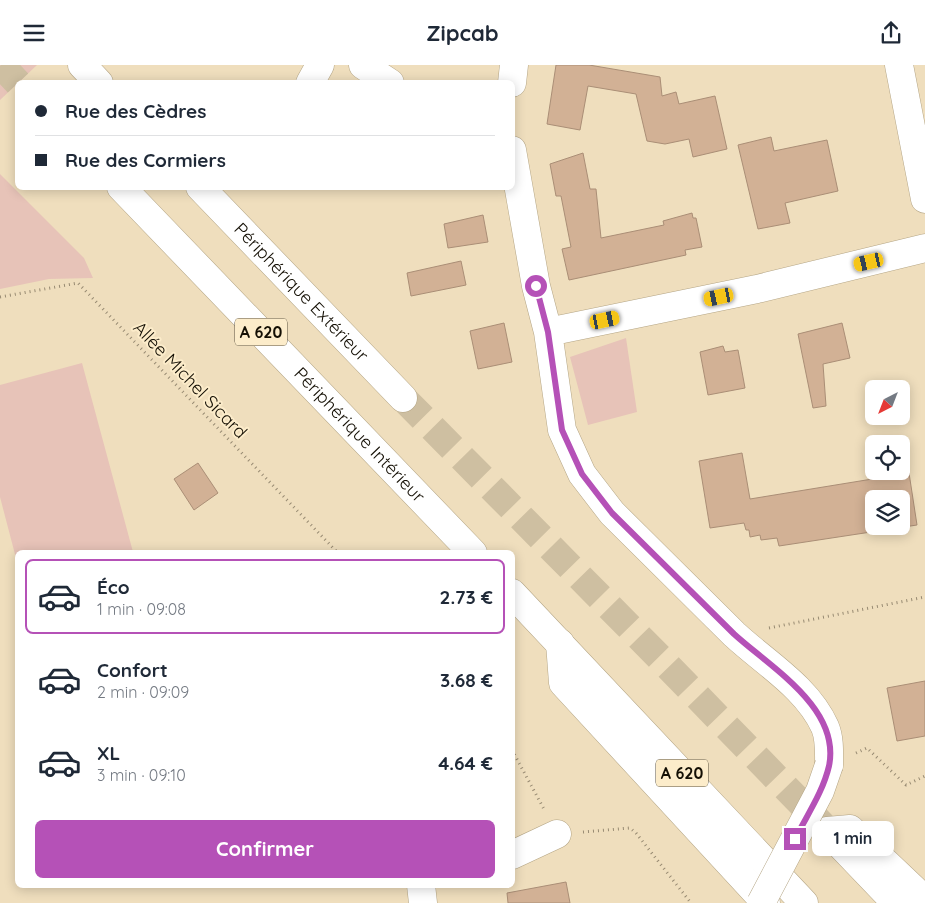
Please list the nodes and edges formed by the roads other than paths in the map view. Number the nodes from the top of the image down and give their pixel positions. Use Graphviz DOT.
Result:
graph roads {
  1 [pos="82,65"];
  2 [pos="320,65"];
  3 [pos="363,65"];
  4 [pos="514,65"];
  5 [pos="899,65"];
  6 [pos="96,80"];
  7 [pos="312,80"];
  8 [pos="386,80"];
  9 [pos="512,80"];
  10 [pos="515,167"];
  11 [pos="124,190"];
  12 [pos="203,190"];
  13 [pos="925,199"];
  14 [pos="925,248"];
  15 [pos="548,332"];
  16 [pos="403,397"];
  17 [pos="470,550"];
  18 [pos="515,596"];
  19 [pos="560,643"];
  20 [pos="557,834"];
  21 [pos="515,854"];
  22 [pos="420,888"];
  23 [pos="925,900"];
  24 [pos="423,903"];
  25 [pos="761,903"];
  26 [pos="766,903"];
  27 [pos="804,903"];
  28 [pos="896,903"];
  1 -- 6 [label="main road"];
  2 -- 7 [label="main road"];
  3 -- 8 [label="main road"];
  4 -- 9 [label="main road"];
  5 -- 13 [label="main road"];
  10 -- 15 [label="main road"];
  11 -- 17 [label="main road, Périphérique Intérieur / A 620"];
  12 -- 16 [label="main road, Périphérique Extérieur"];
  14 -- 15 [label="main road"];
  15 -- 25 [label="main road, bridge"];
  18 -- 19 [label="main road, A 620"];
  19 -- 26 [label="main road"];
  19 -- 27 [label="main road, A 620"];
  20 -- 21 [label="main road"];
  22 -- 24 [label="main road"];
  23 -- 28 [label="main road"];
}
